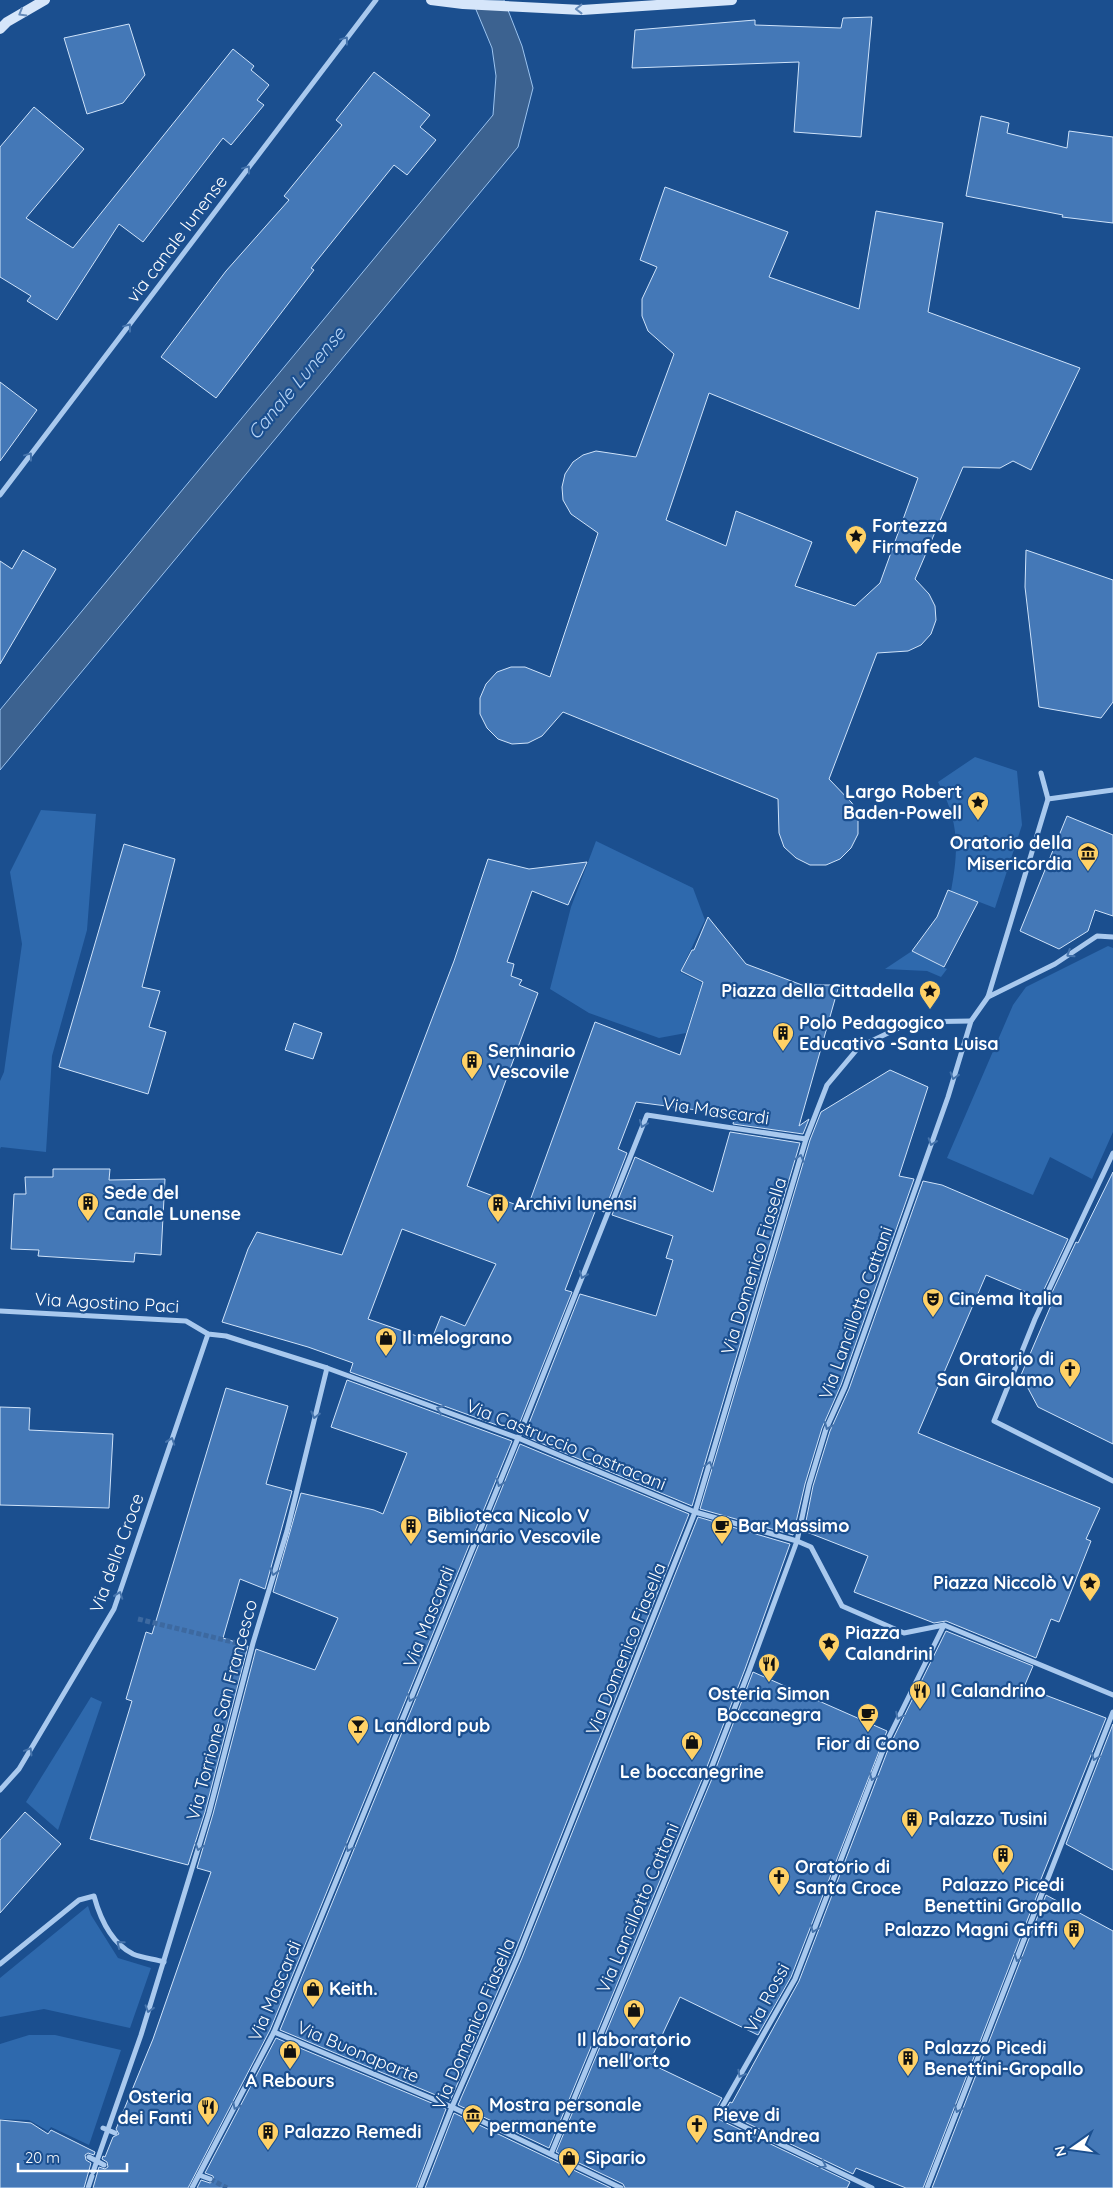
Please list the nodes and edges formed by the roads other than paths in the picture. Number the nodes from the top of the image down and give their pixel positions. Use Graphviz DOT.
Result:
graph roads {
  1 [pos="45,0"];
  2 [pos="376,0"];
  3 [pos="431,0"];
  4 [pos="732,0"];
  5 [pos="0,29"];
  6 [pos="0,495"];
  7 [pos="1041,772"];
  8 [pos="1113,790"];
  9 [pos="1048,799"];
  10 [pos="1113,938"];
  11 [pos="988,997"];
  12 [pos="971,1021"];
  13 [pos="806,1138"];
  14 [pos="1113,1153"];
  15 [pos="0,1311"];
  16 [pos="208,1334"];
  17 [pos="327,1368"];
  18 [pos="518,1438"];
  19 [pos="1113,1481"];
  20 [pos="695,1512"];
  21 [pos="797,1541"];
  22 [pos="946,1626"];
  23 [pos="1113,1695"];
  24 [pos="1113,1712"];
  25 [pos="0,1790"];
  26 [pos="164,1962"];
  27 [pos="0,1964"];
  28 [pos="274,2032"];
  29 [pos="452,2107"];
  30 [pos="101,2127"];
  31 [pos="115,2133"];
  32 [pos="551,2154"];
  33 [pos="89,2157"];
  34 [pos="104,2165"];
  35 [pos="200,2175"];
  36 [pos="210,2179"];
  37 [pos="88,2188"];
  38 [pos="192,2188"];
  39 [pos="420,2188"];
  40 [pos="621,2188"];
  41 [pos="872,2188"];
  42 [pos="927,2188"];
  1 -- 5 [label="street, one-way"];
  6 -- 2 [label="street, via canale lunense, one-way"];
  4 -- 3 [label="street, one-way"];
  7 -- 9 [label="street"];
  8 -- 9 [label="street"];
  9 -- 11 [label="street"];
  10 -- 11 [label="street, one-way"];
  11 -- 12 [label="street"];
  12 -- 13 [label="street, Via Domenico Fiasella"];
  12 -- 21 [label="street, Via Lancillotto Cattani, one-way"];
  13 -- 18 [label="street, Via Mascardi, one-way"];
  20 -- 13 [label="street, Via Domenico Fiasella, one-way"];
  14 -- 19 [label="street"];
  15 -- 16 [label="street, Via Agostino Paci"];
  16 -- 17 [label="street"];
  25 -- 16 [label="street, Via della Croce, one-way"];
  18 -- 17 [label="street, Via Castruccio Castracani, one-way"];
  17 -- 26 [label="street, Via Torrione San Francesco, one-way"];
  18 -- 20 [label="street, Via Castruccio Castracani"];
  18 -- 28 [label="street, Via Mascardi, one-way"];
  20 -- 21 [label="street, Via Castruccio Castracani"];
  20 -- 29 [label="street, Via Domenico Fiasella"];
  21 -- 22 [label="street"];
  21 -- 32 [label="street, Via Lancillotto Cattani"];
  22 -- 23 [label="street"];
  22 -- 41 [label="street, Via Rossi, one-way"];
  24 -- 42 [label="street, one-way"];
  26 -- 27 [label="street, one-way"];
  26 -- 37 [label="street, Via Torrione San Francesco, one-way"];
  28 -- 29 [label="street, Via Buonaparte"];
  28 -- 35 [label="street, Via Mascardi, one-way"];
  29 -- 32 [label="street, Via Buonaparte"];
  29 -- 39 [label="street, Via Domenico Fiasella"];
  30 -- 31 [label="street, bridge"];
  32 -- 40 [label="street, Via Buonaparte"];
  33 -- 34 [label="street, bridge"];
  35 -- 36 [label="street"];
  35 -- 38 [label="street, Via Mascardi"];
}
